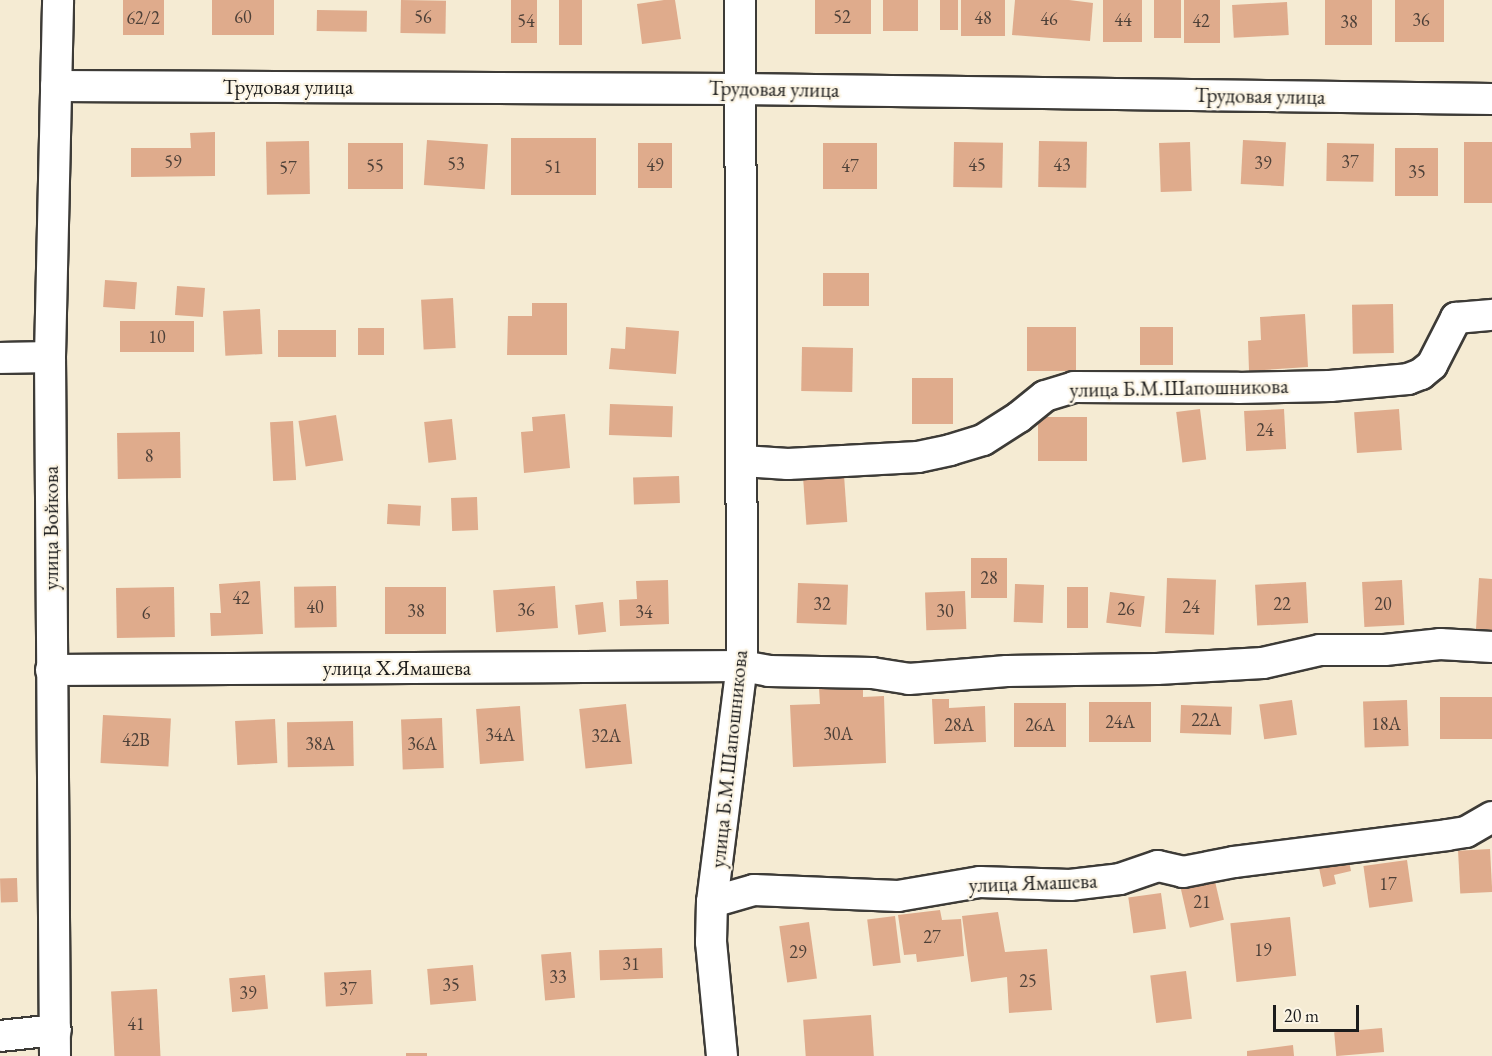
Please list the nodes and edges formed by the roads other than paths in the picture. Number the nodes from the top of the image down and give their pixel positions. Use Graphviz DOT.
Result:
graph roads {
  1 [pos="58,0"];
  2 [pos="740,0"];
  3 [pos="56,86"];
  4 [pos="739,89"];
  5 [pos="1492,99"];
  6 [pos="1492,315"];
  7 [pos="50,357"];
  8 [pos="0,358"];
  9 [pos="743,461"];
  10 [pos="1492,647"];
  11 [pos="742,666"];
  12 [pos="51,670"];
  13 [pos="1492,817"];
  14 [pos="712,902"];
  15 [pos="0,1036"];
  16 [pos="55,1043"];
  17 [pos="722,1056"];
  1 -- 3 [label="street, улица Войкова"];
  2 -- 4 [label="street, улица Б.М.Шапошникова"];
  3 -- 4 [label="street, Трудовая улица"];
  3 -- 7 [label="street, улица Войкова"];
  4 -- 5 [label="street, Трудовая улица"];
  4 -- 9 [label="street, улица Б.М.Шапошникова"];
  6 -- 9 [label="street, улица Б.М.Шапошникова"];
  7 -- 8 [label="street"];
  7 -- 12 [label="street, улица Войкова"];
  9 -- 11 [label="street, улица Б.М.Шапошникова"];
  10 -- 11 [label="street"];
  11 -- 12 [label="street, улица Х.Ямашева"];
  11 -- 14 [label="street, улица Б.М.Шапошникова"];
  12 -- 16 [label="street, улица Войкова"];
  13 -- 14 [label="street, улица Ямашева"];
  14 -- 17 [label="street, улица Б.М.Шапошникова"];
  15 -- 16 [label="street"];
}
